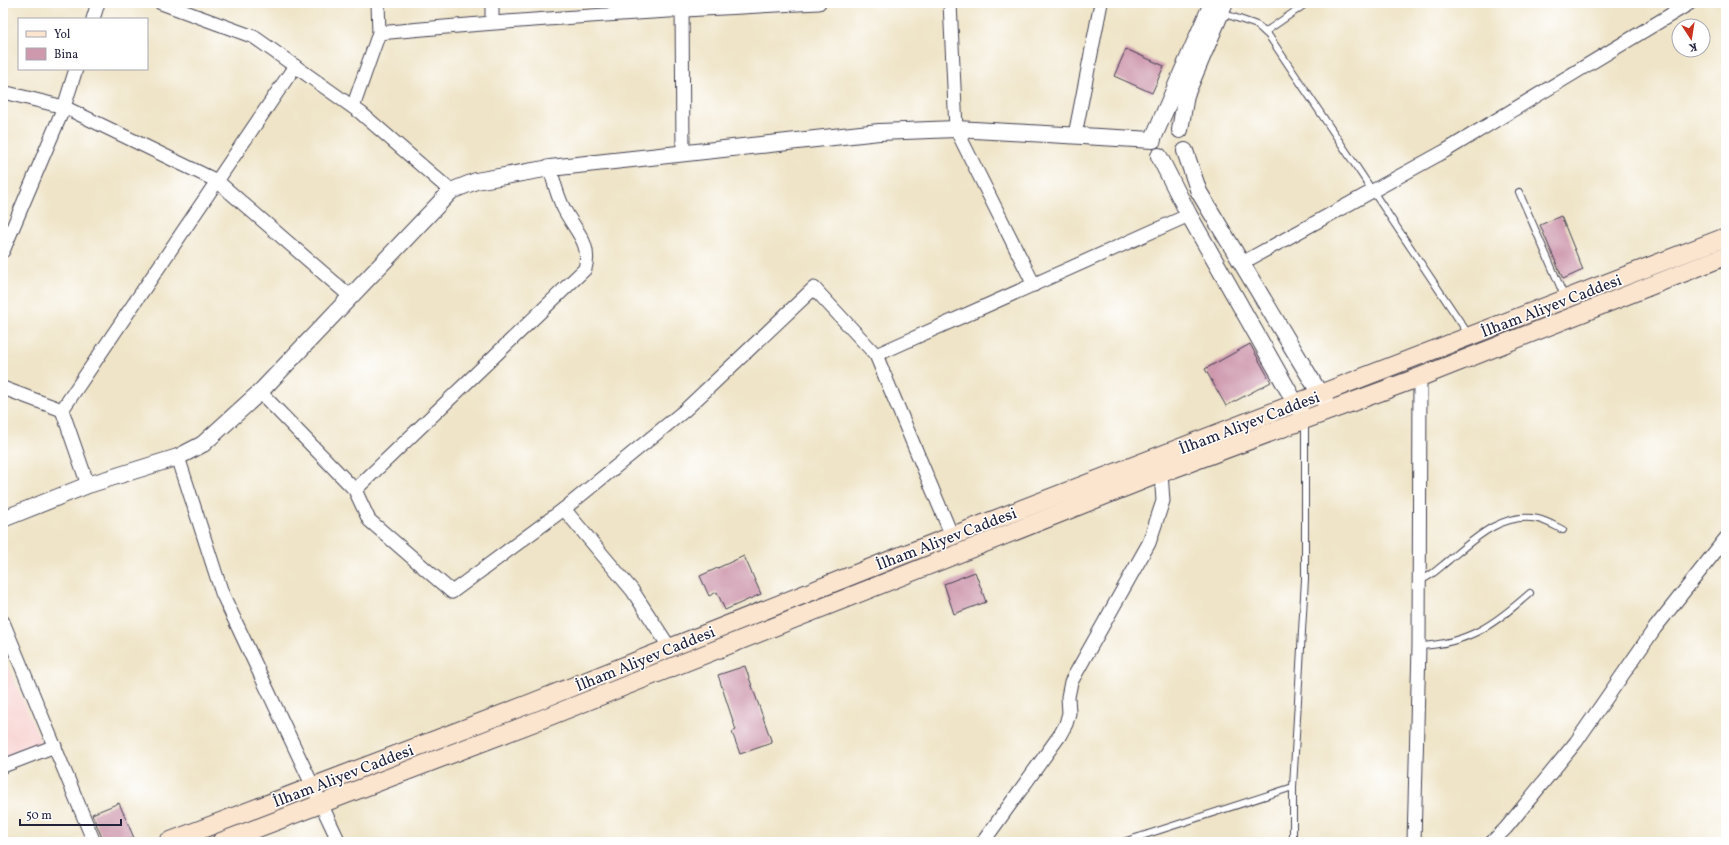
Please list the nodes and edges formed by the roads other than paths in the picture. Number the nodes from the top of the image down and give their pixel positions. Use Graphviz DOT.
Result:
graph roads {
  1 [pos="98,3"];
  2 [pos="161,3"];
  3 [pos="378,3"];
  4 [pos="492,3"];
  5 [pos="819,3"];
  6 [pos="950,3"];
  7 [pos="1101,3"];
  8 [pos="1307,3"];
  9 [pos="1690,3"];
  10 [pos="682,6"];
  11 [pos="1219,6"];
  12 [pos="93,18"];
  13 [pos="492,22"];
  14 [pos="1265,32"];
  15 [pos="379,33"];
  16 [pos="295,66"];
  17 [pos="76,70"];
  18 [pos="3,92"];
  19 [pos="64,107"];
  20 [pos="353,108"];
  21 [pos="956,129"];
  22 [pos="1180,130"];
  23 [pos="1075,135"];
  24 [pos="1154,137"];
  25 [pos="1185,151"];
  26 [pos="683,153"];
  27 [pos="1159,156"];
  28 [pos="550,168"];
  29 [pos="217,181"];
  30 [pos="451,191"];
  31 [pos="1372,191"];
  32 [pos="1519,192"];
  33 [pos="1189,215"];
  34 [pos="1726,237"];
  35 [pos="3,251"];
  36 [pos="1726,256"];
  37 [pos="1242,264"];
  38 [pos="1034,285"];
  39 [pos="350,297"];
  40 [pos="1566,300"];
  41 [pos="1470,337"];
  42 [pos="876,355"];
  43 [pos="1420,376"];
  44 [pos="3,388"];
  45 [pos="260,392"];
  46 [pos="1325,402"];
  47 [pos="62,410"];
  48 [pos="1300,411"];
  49 [pos="178,457"];
  50 [pos="1161,473"];
  51 [pos="88,485"];
  52 [pos="355,490"];
  53 [pos="564,509"];
  54 [pos="3,519"];
  55 [pos="1563,530"];
  56 [pos="952,536"];
  57 [pos="1726,538"];
  58 [pos="1418,581"];
  59 [pos="1530,593"];
  60 [pos="3,622"];
  61 [pos="1419,646"];
  62 [pos="670,648"];
  63 [pos="54,746"];
  64 [pos="3,766"];
  65 [pos="314,786"];
  66 [pos="1293,787"];
  67 [pos="321,804"];
  68 [pos="94,842"];
  69 [pos="168,842"];
  70 [pos="221,842"];
  71 [pos="339,842"];
  72 [pos="983,842"];
  73 [pos="1123,842"];
  74 [pos="1293,842"];
  75 [pos="1414,842"];
  76 [pos="1492,842"];
  1 -- 12 [label="street"];
  2 -- 16 [label="street"];
  3 -- 15 [label="street"];
  4 -- 13 [label="street"];
  5 -- 10 [label="street"];
  6 -- 21 [label="street"];
  7 -- 23 [label="street"];
  8 -- 14 [label="lane"];
  9 -- 31 [label="street"];
  10 -- 13 [label="street"];
  10 -- 26 [label="street"];
  11 -- 14 [label="lane"];
  11 -- 22 [label="street"];
  11 -- 24 [label="street"];
  13 -- 15 [label="street"];
  14 -- 31 [label="lane"];
  15 -- 20 [label="street"];
  16 -- 20 [label="street"];
  16 -- 29 [label="street"];
  17 -- 19 [label="street"];
  18 -- 19 [label="street"];
  19 -- 29 [label="street"];
  19 -- 35 [label="street"];
  20 -- 30 [label="street"];
  21 -- 23 [label="street"];
  21 -- 26 [label="street"];
  21 -- 38 [label="street"];
  22 -- 24 [label="street"];
  22 -- 25 [label="street"];
  23 -- 24 [label="street"];
  24 -- 27 [label="street"];
  25 -- 27 [label="street"];
  25 -- 37 [label="street"];
  26 -- 28 [label="street"];
  27 -- 33 [label="street"];
  28 -- 30 [label="street"];
  28 -- 52 [label="street"];
  29 -- 39 [label="street"];
  29 -- 47 [label="street"];
  30 -- 39 [label="street"];
  31 -- 37 [label="street"];
  31 -- 41 [label="lane"];
  32 -- 40 [label="lane"];
  33 -- 38 [label="street"];
  33 -- 48 [label="street"];
  34 -- 40 [label="main road, İlham Aliyev Caddesi"];
  36 -- 43 [label="main road, İlham Aliyev Caddesi"];
  37 -- 46 [label="street"];
  38 -- 42 [label="street"];
  39 -- 45 [label="street"];
  40 -- 41 [label="main road, İlham Aliyev Caddesi"];
  41 -- 46 [label="main road, İlham Aliyev Caddesi"];
  42 -- 53 [label="street"];
  42 -- 56 [label="street"];
  43 -- 46 [label="main road, İlham Aliyev Caddesi"];
  43 -- 58 [label="street"];
  44 -- 47 [label="street"];
  45 -- 49 [label="street"];
  45 -- 52 [label="street"];
  46 -- 48 [label="main road, İlham Aliyev Caddesi"];
  47 -- 51 [label="street"];
  48 -- 50 [label="main road, İlham Aliyev Caddesi"];
  48 -- 56 [label="main road, İlham Aliyev Caddesi"];
  48 -- 66 [label="lane"];
  49 -- 51 [label="street"];
  49 -- 65 [label="street"];
  50 -- 67 [label="main road, İlham Aliyev Caddesi"];
  50 -- 72 [label="street"];
  51 -- 54 [label="street"];
  52 -- 53 [label="street"];
  53 -- 62 [label="street"];
  55 -- 58 [label="lane"];
  56 -- 62 [label="main road, İlham Aliyev Caddesi"];
  57 -- 76 [label="street"];
  58 -- 61 [label="street"];
  59 -- 61 [label="lane"];
  60 -- 63 [label="street"];
  61 -- 75 [label="street"];
  62 -- 65 [label="main road, İlham Aliyev Caddesi"];
  63 -- 64 [label="street"];
  63 -- 68 [label="street"];
  65 -- 67 [label="street"];
  65 -- 69 [label="main road, İlham Aliyev Caddesi"];
  66 -- 73 [label="lane"];
  66 -- 74 [label="lane"];
  67 -- 70 [label="main road, İlham Aliyev Caddesi"];
  67 -- 71 [label="street"];
}
